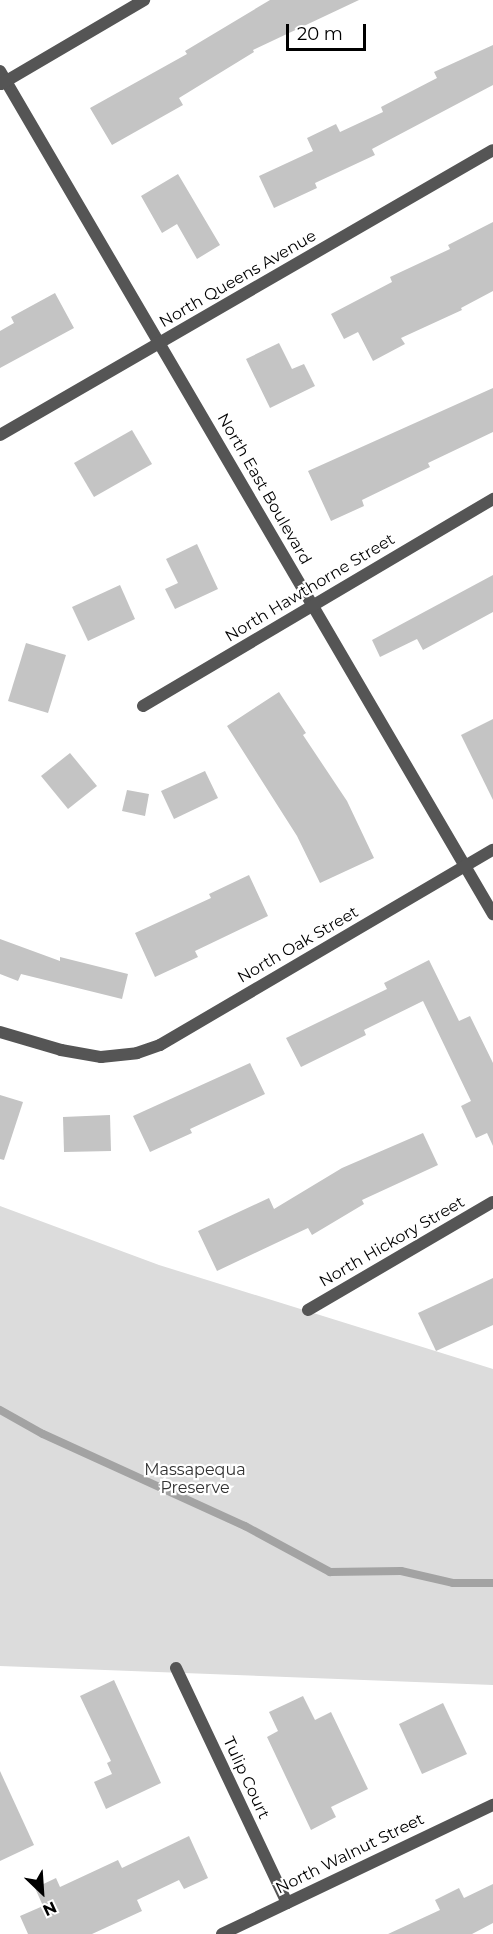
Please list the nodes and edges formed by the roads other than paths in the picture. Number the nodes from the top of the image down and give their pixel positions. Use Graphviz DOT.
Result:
graph roads {
  1 [pos="144,0"];
  2 [pos="2,79"];
  3 [pos="493,150"];
  4 [pos="159,344"];
  5 [pos="0,435"];
  6 [pos="493,499"];
  7 [pos="312,605"];
  8 [pos="143,706"];
  9 [pos="493,850"];
  10 [pos="465,867"];
  11 [pos="493,914"];
  12 [pos="0,1032"];
  13 [pos="493,1202"];
  14 [pos="308,1310"];
  15 [pos="176,1668"];
  16 [pos="493,1805"];
  17 [pos="287,1903"];
  18 [pos="222,1934"];
  1 -- 2 [label="street"];
  2 -- 4 [label="street, North East Boulevard"];
  3 -- 4 [label="street, North Queens Avenue"];
  4 -- 5 [label="street, North Queens Avenue"];
  4 -- 7 [label="street, North East Boulevard"];
  6 -- 7 [label="street, North Hawthorne Street"];
  7 -- 8 [label="street, North Hawthorne Street"];
  7 -- 10 [label="street, North East Boulevard"];
  9 -- 10 [label="street, North Oak Street"];
  10 -- 11 [label="street, North East Boulevard"];
  10 -- 12 [label="street, North Oak Street"];
  13 -- 14 [label="street, North Hickory Street"];
  15 -- 17 [label="street, Tulip Court"];
  16 -- 17 [label="street, North Walnut Street"];
  17 -- 18 [label="street, North Walnut Street"];
}
